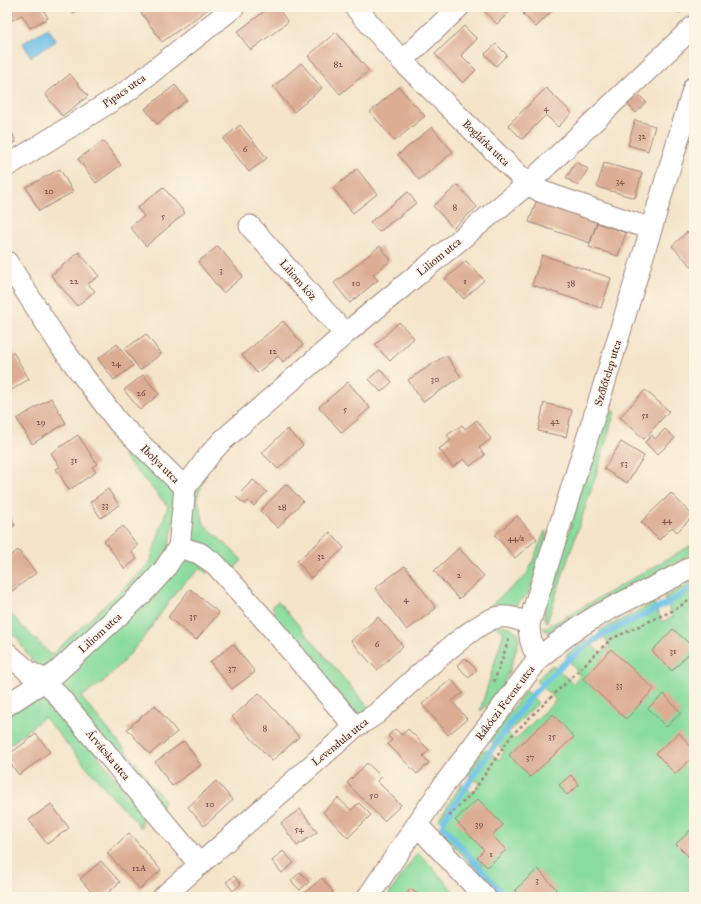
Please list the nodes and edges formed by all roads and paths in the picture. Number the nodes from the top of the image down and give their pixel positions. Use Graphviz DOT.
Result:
graph roads {
  1 [pos="234,7"];
  2 [pos="355,7"];
  3 [pos="459,7"];
  4 [pos="694,26"];
  5 [pos="402,61"];
  6 [pos="694,87"];
  7 [pos="7,166"];
  8 [pos="528,184"];
  9 [pos="250,226"];
  10 [pos="651,228"];
  11 [pos="7,262"];
  12 [pos="346,334"];
  13 [pos="185,488"];
  14 [pos="179,546"];
  15 [pos="694,566"];
  16 [pos="694,597"];
  17 [pos="529,624"];
  18 [pos="7,653"];
  19 [pos="539,658"];
  20 [pos="45,680"];
  21 [pos="7,705"];
  22 [pos="355,727"];
  23 [pos="424,832"];
  24 [pos="200,865"];
  25 [pos="163,897"];
  26 [pos="368,897"];
  27 [pos="485,897"];
  1 -- 7 [label="street, Pipacs utca"];
  2 -- 5 [label="street, Boglárka utca"];
  3 -- 5 [label="street"];
  4 -- 8 [label="street, Liliom utca"];
  5 -- 8 [label="street, Boglárka utca"];
  6 -- 10 [label="street, Szőlőtelep utca"];
  8 -- 10 [label="street, Boglárka utca"];
  8 -- 12 [label="street, Liliom utca"];
  9 -- 12 [label="street, Liliom köz"];
  10 -- 17 [label="street, Szőlőtelep utca"];
  11 -- 13 [label="street, Ibolya utca"];
  12 -- 13 [label="street, Liliom utca"];
  13 -- 14 [label="street, Ibolya utca"];
  14 -- 20 [label="street, Liliom utca"];
  14 -- 22 [label="street"];
  15 -- 19 [label="street, Rákóczi Ferenc utca"];
  16 -- 23 [label="path"];
  17 -- 19 [label="street, Szőlőtelep utca"];
  17 -- 22 [label="street, Levendula utca"];
  18 -- 20 [label="street, Árvácska utca"];
  19 -- 23 [label="street, Rákóczi Ferenc utca"];
  20 -- 21 [label="street, Liliom utca"];
  20 -- 24 [label="street, Árvácska utca"];
  22 -- 24 [label="street, Levendula utca"];
  23 -- 26 [label="street, Rákóczi Ferenc utca"];
  23 -- 27 [label="street"];
  24 -- 25 [label="street, Levendula utca"];
}
